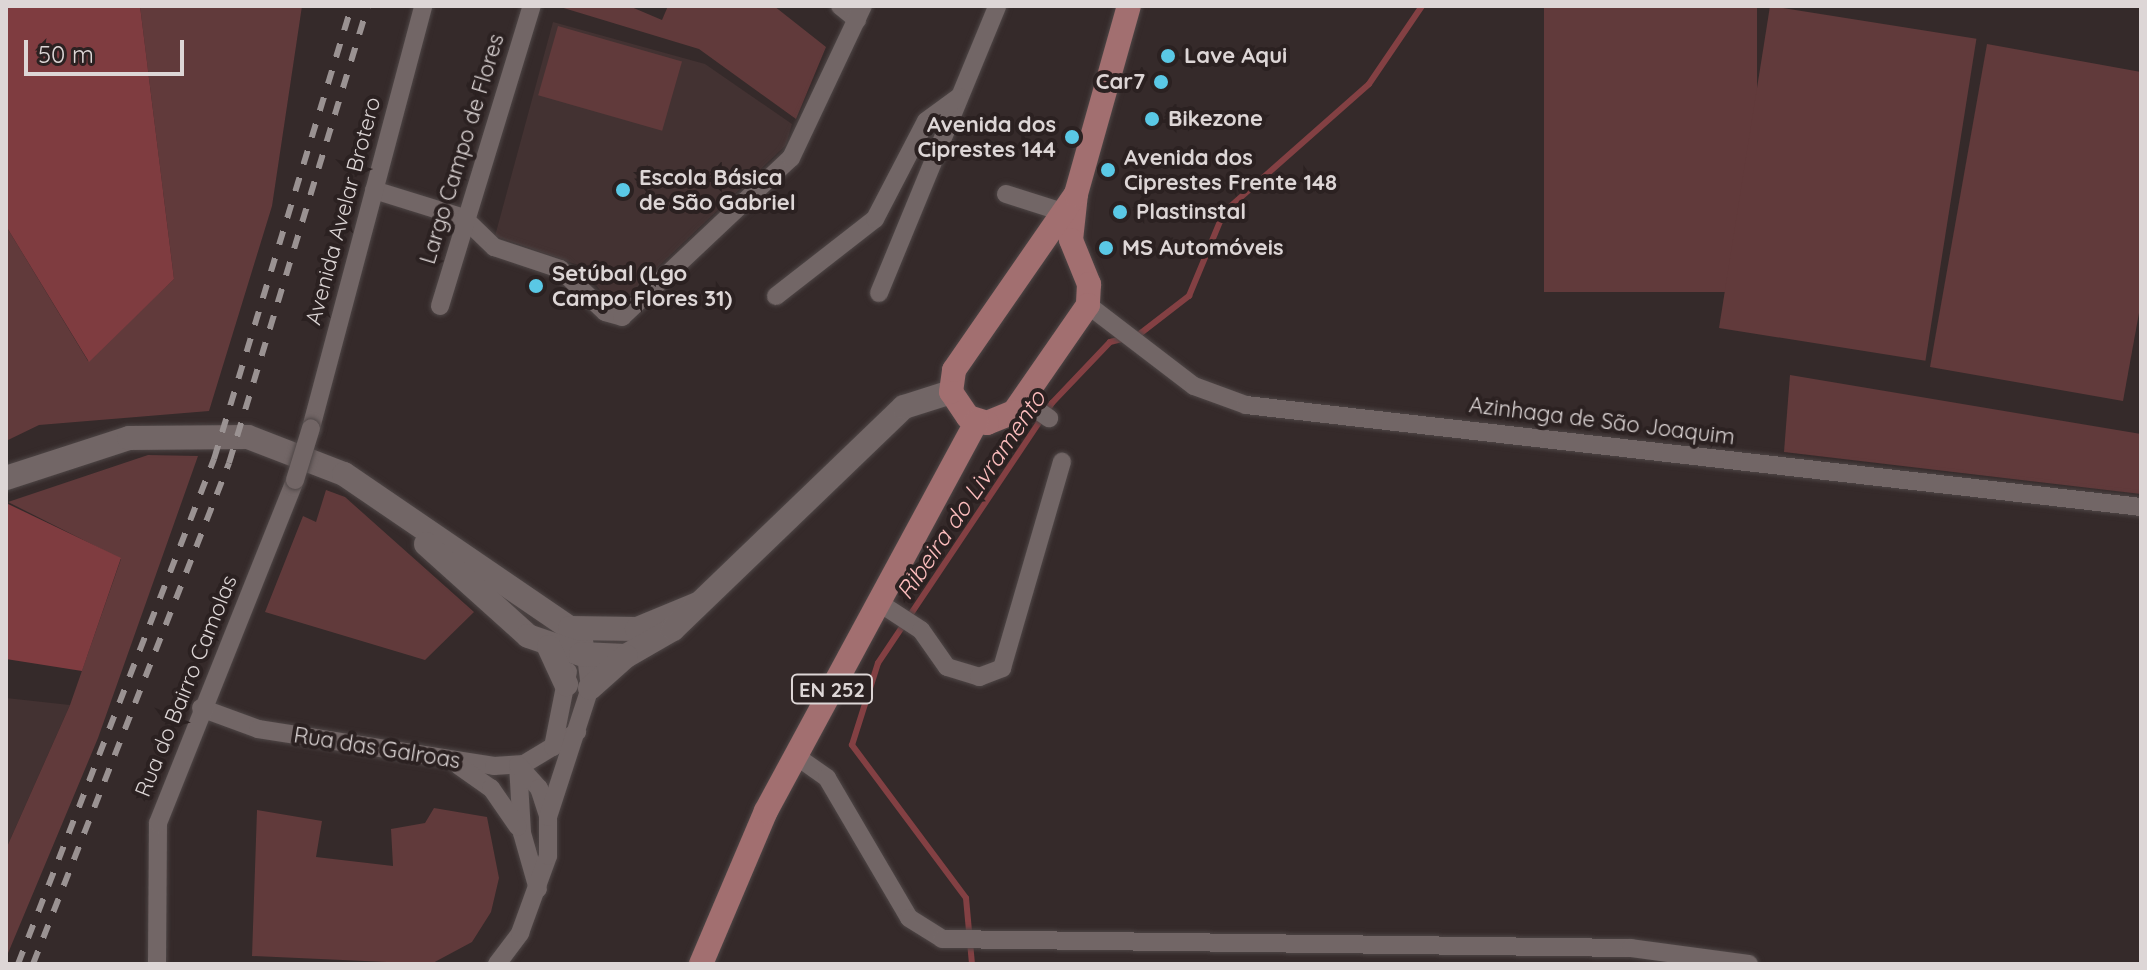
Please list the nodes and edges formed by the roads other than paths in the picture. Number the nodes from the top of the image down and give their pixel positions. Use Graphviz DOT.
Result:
graph roads {
  1 [pos="423,6"];
  2 [pos="532,6"];
  3 [pos="840,6"];
  4 [pos="997,6"];
  5 [pos="1129,6"];
  6 [pos="860,13"];
  7 [pos="959,97"];
  8 [pos="374,190"];
  9 [pos="1006,194"];
  10 [pos="1071,203"];
  11 [pos="464,218"];
  12 [pos="1031,261"];
  13 [pos="1078,265"];
  14 [pos="879,293"];
  15 [pos="776,296"];
  16 [pos="1088,305"];
  17 [pos="440,306"];
  18 [pos="951,392"];
  19 [pos="977,421"];
  20 [pos="1062,462"];
  21 [pos="6,478"];
  22 [pos="295,480"];
  23 [pos="387,506"];
  24 [pos="2141,507"];
  25 [pos="698,604"];
  26 [pos="885,606"];
  27 [pos="582,643"];
  28 [pos="549,647"];
  29 [pos="626,656"];
  30 [pos="578,686"];
  31 [pos="201,708"];
  32 [pos="577,732"];
  33 [pos="553,747"];
  34 [pos="796,756"];
  35 [pos="450,761"];
  36 [pos="518,765"];
  37 [pos="548,817"];
  38 [pos="522,833"];
  39 [pos="538,889"];
  40 [pos="157,964"];
  41 [pos="497,964"];
  42 [pos="701,964"];
  43 [pos="1749,964"];
  1 -- 8 [label="street, Avenida Avelar Brotero"];
  2 -- 11 [label="street, Largo Campo de Flores"];
  3 -- 6 [label="street"];
  4 -- 7 [label="street"];
  5 -- 10 [label="main road"];
  6 -- 11 [label="street"];
  7 -- 14 [label="street"];
  7 -- 15 [label="street"];
  8 -- 11 [label="street"];
  8 -- 22 [label="street, Avenida Avelar Brotero, bridge"];
  9 -- 10 [label="street"];
  10 -- 12 [label="main road"];
  10 -- 13 [label="main road"];
  11 -- 17 [label="street, Largo Campo de Flores"];
  12 -- 13 [label="main road"];
  12 -- 18 [label="main road"];
  13 -- 16 [label="main road"];
  16 -- 19 [label="main road"];
  16 -- 24 [label="street, Azinhaga de São Joaquim"];
  18 -- 19 [label="main road"];
  18 -- 25 [label="main road"];
  19 -- 26 [label="main road, EN 252"];
  20 -- 26 [label="street"];
  21 -- 23 [label="main road"];
  22 -- 31 [label="street, Rua do Bairro Camolas"];
  23 -- 27 [label="main road"];
  23 -- 28 [label="main road"];
  25 -- 27 [label="main road"];
  25 -- 29 [label="main road"];
  26 -- 34 [label="main road, EN 252"];
  27 -- 28 [label="main road"];
  27 -- 29 [label="main road"];
  27 -- 30 [label="street"];
  28 -- 30 [label="main road"];
  29 -- 30 [label="main road"];
  30 -- 32 [label="street"];
  30 -- 33 [label="street"];
  31 -- 35 [label="street, Rua das Galroas"];
  31 -- 40 [label="street, Rua do Bairro Camolas"];
  32 -- 33 [label="street"];
  32 -- 37 [label="street"];
  33 -- 36 [label="street"];
  34 -- 42 [label="main road, EN 252"];
  34 -- 43 [label="street"];
  35 -- 36 [label="street, Rua das Galroas"];
  35 -- 38 [label="street"];
  36 -- 37 [label="street"];
  36 -- 38 [label="street"];
  37 -- 39 [label="street"];
  38 -- 39 [label="street"];
  39 -- 41 [label="street"];
}
